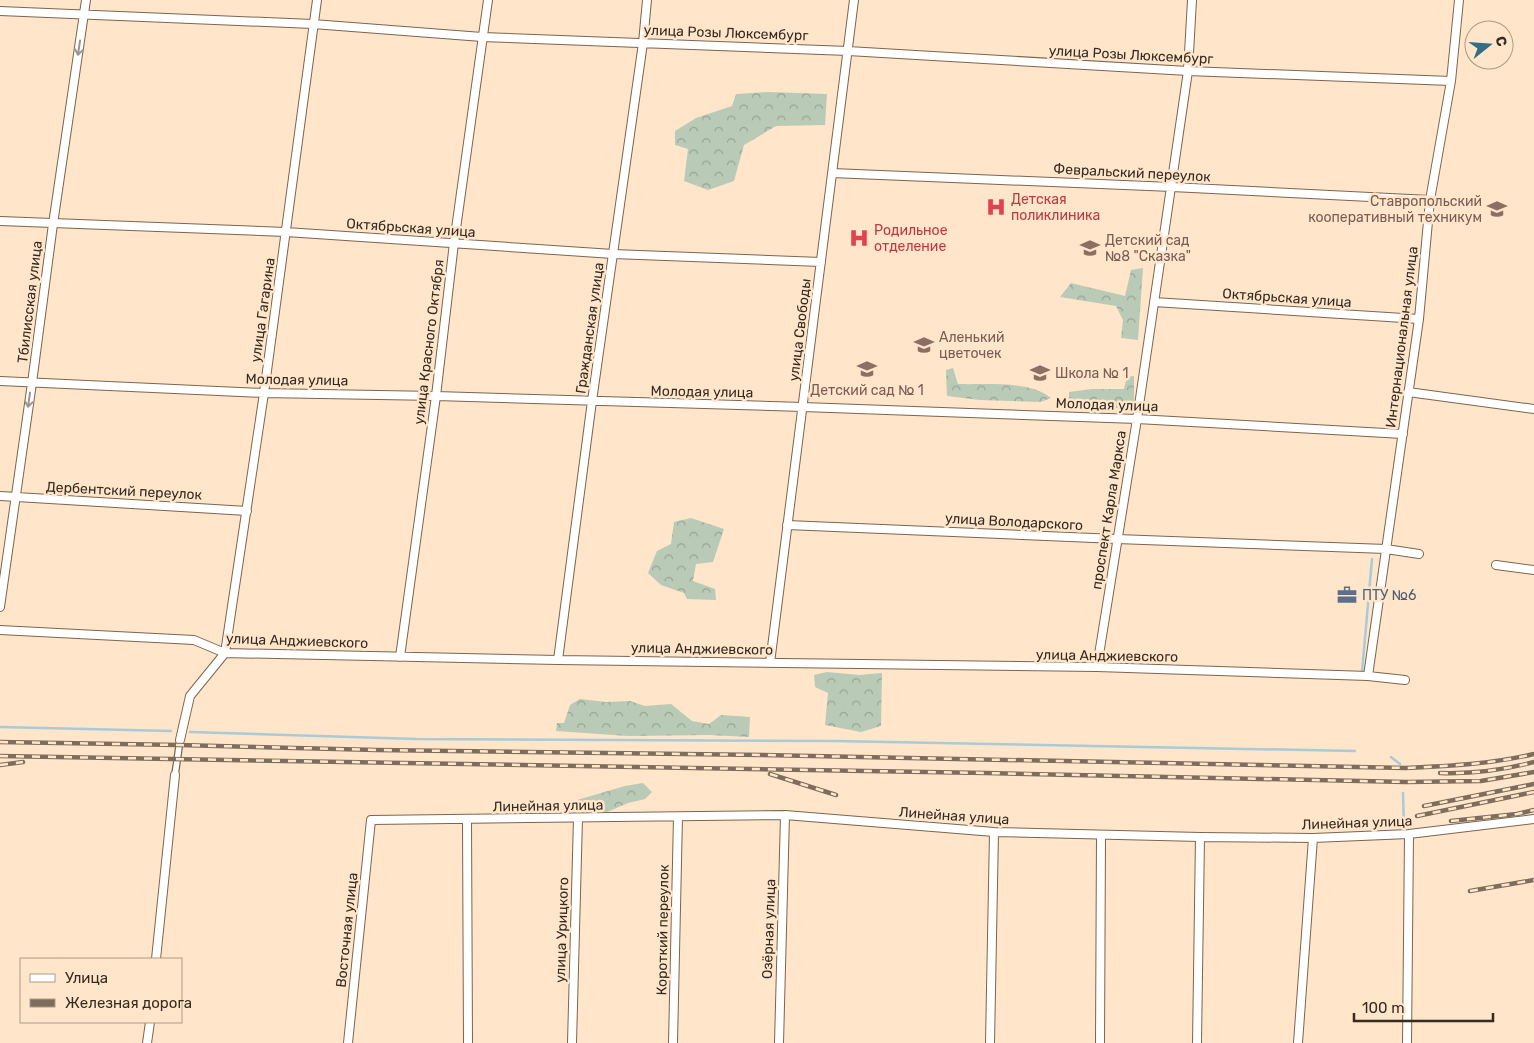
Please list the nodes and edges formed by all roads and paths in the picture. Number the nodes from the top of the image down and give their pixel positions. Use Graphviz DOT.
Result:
graph roads {
  1 [pos="86,0"];
  2 [pos="317,0"];
  3 [pos="488,0"];
  4 [pos="647,0"];
  5 [pos="854,0"];
  6 [pos="1192,0"];
  7 [pos="1459,0"];
  8 [pos="0,12"];
  9 [pos="84,14"];
  10 [pos="313,24"];
  11 [pos="482,38"];
  12 [pos="643,43"];
  13 [pos="848,51"];
  14 [pos="1188,71"];
  15 [pos="1451,81"];
  16 [pos="832,173"];
  17 [pos="1172,187"];
  18 [pos="1430,200"];
  19 [pos="0,221"];
  20 [pos="53,224"];
  21 [pos="286,232"];
  22 [pos="454,243"];
  23 [pos="613,254"];
  24 [pos="821,262"];
  25 [pos="1154,302"];
  26 [pos="1419,319"];
  27 [pos="0,380"];
  28 [pos="32,383"];
  29 [pos="264,392"];
  30 [pos="1408,392"];
  31 [pos="436,396"];
  32 [pos="592,402"];
  33 [pos="803,407"];
  34 [pos="1534,409"];
  35 [pos="1137,419"];
  36 [pos="1402,434"];
  37 [pos="0,496"];
  38 [pos="16,497"];
  39 [pos="247,511"];
  40 [pos="787,524"];
  41 [pos="1117,540"];
  42 [pos="1386,549"];
  43 [pos="1419,554"];
  44 [pos="1496,565"];
  45 [pos="1534,570"];
  46 [pos="0,607"];
  47 [pos="0,630"];
  48 [pos="225,653"];
  49 [pos="400,657"];
  50 [pos="558,660"];
  51 [pos="770,663"];
  52 [pos="1097,667"];
  53 [pos="1368,676"];
  54 [pos="1405,680"];
  55 [pos="180,740"];
  56 [pos="175,776"];
  57 [pos="785,815"];
  58 [pos="678,817"];
  59 [pos="578,818"];
  60 [pos="467,819"];
  61 [pos="1534,819"];
  62 [pos="371,820"];
  63 [pos="994,832"];
  64 [pos="1101,834"];
  65 [pos="1409,834"];
  66 [pos="1200,837"];
  67 [pos="1312,838"];
  68 [pos="156,958"];
  69 [pos="150,1023"];
  70 [pos="148,1043"];
  71 [pos="348,1043"];
  72 [pos="468,1043"];
  73 [pos="572,1043"];
  74 [pos="673,1043"];
  75 [pos="779,1043"];
  76 [pos="990,1043"];
  77 [pos="1100,1043"];
  78 [pos="1197,1043"];
  79 [pos="1298,1043"];
  80 [pos="1407,1043"];
  1 -- 9 [label="street, Тбилисская улица"];
  2 -- 10 [label="street, улица Гагарина"];
  3 -- 11 [label="street, улица Красного Октября"];
  4 -- 12 [label="street, Гражданская улица"];
  5 -- 13 [label="street, улица Свободы"];
  6 -- 14 [label="street, проспект Карла Маркса"];
  7 -- 15 [label="street, Интернациональная улица"];
  8 -- 9 [label="street, улица Розы Люксембург"];
  9 -- 10 [label="street, улица Розы Люксембург"];
  9 -- 20 [label="street, Тбилисская улица, one-way"];
  10 -- 11 [label="street, улица Розы Люксембург"];
  10 -- 21 [label="street, улица Гагарина"];
  11 -- 12 [label="street, улица Розы Люксембург"];
  11 -- 22 [label="street, улица Красного Октября"];
  12 -- 13 [label="street, улица Розы Люксембург"];
  12 -- 23 [label="street, Гражданская улица"];
  13 -- 14 [label="street, улица Розы Люксембург"];
  13 -- 16 [label="street, улица Свободы"];
  14 -- 15 [label="street, улица Розы Люксембург"];
  14 -- 17 [label="street, проспект Карла Маркса"];
  15 -- 18 [label="street, Интернациональная улица"];
  16 -- 17 [label="street, Февральский переулок"];
  16 -- 24 [label="street, улица Свободы"];
  17 -- 18 [label="street, Февральский переулок"];
  17 -- 25 [label="street, проспект Карла Маркса"];
  18 -- 26 [label="street, Интернациональная улица"];
  19 -- 20 [label="street, Октябрьская улица"];
  20 -- 21 [label="street, Октябрьская улица"];
  20 -- 28 [label="street, Тбилисская улица"];
  21 -- 22 [label="street, Октябрьская улица"];
  21 -- 29 [label="street, улица Гагарина"];
  22 -- 23 [label="street, Октябрьская улица"];
  22 -- 31 [label="street, улица Красного Октября"];
  23 -- 24 [label="street, Октябрьская улица"];
  23 -- 32 [label="street, Гражданская улица"];
  24 -- 33 [label="street, улица Свободы"];
  25 -- 26 [label="street, Октябрьская улица"];
  25 -- 35 [label="street, проспект Карла Маркса"];
  26 -- 30 [label="street, Интернациональная улица"];
  27 -- 28 [label="street, Молодая улица"];
  28 -- 29 [label="street, Молодая улица"];
  28 -- 38 [label="street, Тбилисская улица, one-way"];
  29 -- 31 [label="street, Молодая улица"];
  29 -- 39 [label="street, улица Гагарина"];
  30 -- 34 [label="street"];
  30 -- 36 [label="street, Интернациональная улица"];
  31 -- 32 [label="street, Молодая улица"];
  31 -- 49 [label="street, улица Красного Октября"];
  32 -- 33 [label="street, Молодая улица"];
  32 -- 50 [label="street, Гражданская улица"];
  33 -- 35 [label="street, Молодая улица"];
  33 -- 40 [label="street, улица Свободы"];
  35 -- 36 [label="street, Молодая улица"];
  35 -- 41 [label="street, проспект Карла Маркса"];
  36 -- 42 [label="street, Интернациональная улица"];
  37 -- 38 [label="street, Дербентский переулок"];
  38 -- 39 [label="street, Дербентский переулок"];
  38 -- 46 [label="street, Тбилисская улица"];
  39 -- 48 [label="street, улица Гагарина"];
  40 -- 41 [label="street, улица Володарского"];
  40 -- 51 [label="street, улица Свободы"];
  41 -- 42 [label="street, улица Володарского"];
  41 -- 52 [label="street, проспект Карла Маркса"];
  42 -- 43 [label="street, улица Володарского"];
  42 -- 53 [label="street, Интернациональная улица"];
  44 -- 45 [label="street"];
  47 -- 48 [label="street, улица Анджиевского"];
  48 -- 49 [label="street, улица Анджиевского"];
  48 -- 55 [label="street"];
  49 -- 50 [label="street, улица Анджиевского"];
  50 -- 51 [label="street, улица Анджиевского"];
  51 -- 52 [label="street, улица Анджиевского"];
  52 -- 53 [label="street, улица Анджиевского"];
  53 -- 54 [label="street, улица Анджиевского"];
  55 -- 56 [label="street"];
  56 -- 68 [label="street"];
  57 -- 58 [label="street, Линейная улица"];
  57 -- 63 [label="street, Линейная улица"];
  57 -- 75 [label="street, Озёрная улица"];
  58 -- 59 [label="street, Линейная улица"];
  58 -- 74 [label="street, Короткий переулок"];
  59 -- 60 [label="street, Линейная улица"];
  59 -- 73 [label="street, улица Урицкого"];
  60 -- 62 [label="street, Линейная улица"];
  60 -- 72 [label="street"];
  61 -- 65 [label="street, Линейная улица"];
  62 -- 71 [label="street, Восточная улица"];
  63 -- 64 [label="street, Линейная улица"];
  63 -- 76 [label="street"];
  64 -- 66 [label="street, Линейная улица"];
  64 -- 77 [label="street"];
  65 -- 67 [label="street, Линейная улица"];
  65 -- 80 [label="street"];
  66 -- 67 [label="street, Линейная улица"];
  66 -- 78 [label="street"];
  67 -- 79 [label="street"];
  69 -- 70 [label="street"];
}
